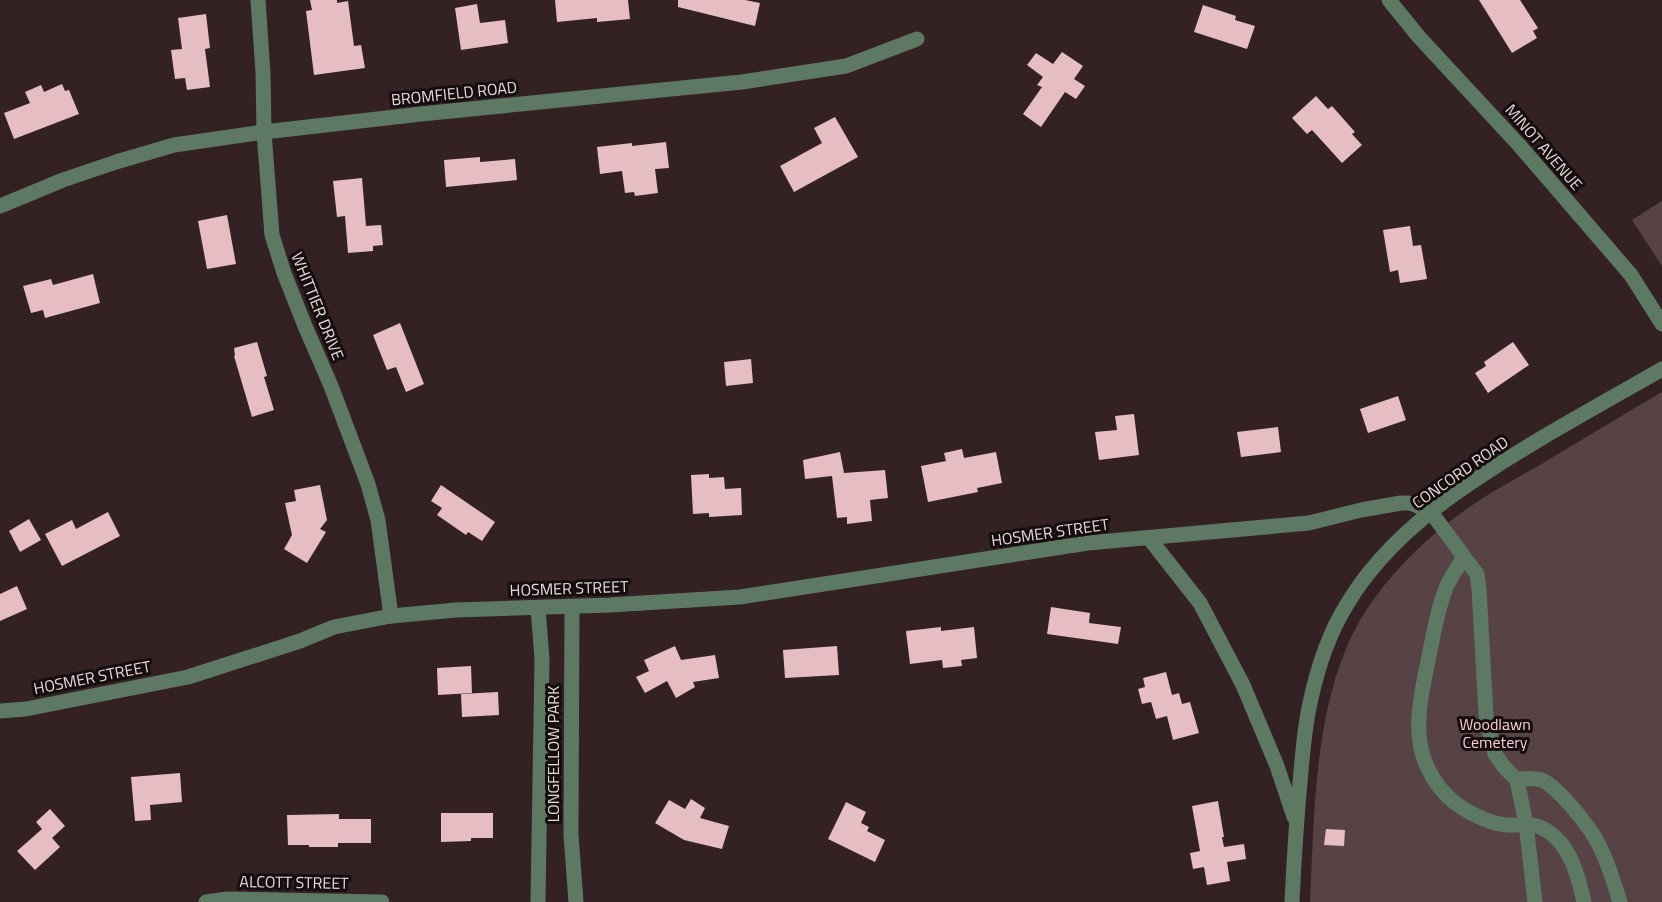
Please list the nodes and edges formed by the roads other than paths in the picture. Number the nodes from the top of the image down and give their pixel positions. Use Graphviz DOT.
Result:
graph roads {
  1 [pos="258,0"];
  2 [pos="1389,0"];
  3 [pos="917,39"];
  4 [pos="264,132"];
  5 [pos="0,206"];
  6 [pos="1662,324"];
  7 [pos="1662,369"];
  8 [pos="1431,512"];
  9 [pos="1149,538"];
  10 [pos="1464,557"];
  11 [pos="572,606"];
  12 [pos="538,608"];
  13 [pos="391,616"];
  14 [pos="0,711"];
  15 [pos="1517,780"];
  16 [pos="1526,824"];
  17 [pos="1297,825"];
  18 [pos="206,902"];
  19 [pos="382,902"];
  20 [pos="538,902"];
  21 [pos="576,902"];
  22 [pos="1292,902"];
  23 [pos="1535,902"];
  24 [pos="1584,902"];
  25 [pos="1620,902"];
  1 -- 4 [label="street, WHITTIER DRIVE"];
  2 -- 6 [label="street, MINOT AVENUE"];
  3 -- 4 [label="street, BROMFIELD ROAD"];
  4 -- 5 [label="street, BROMFIELD ROAD"];
  4 -- 13 [label="street, WHITTIER DRIVE"];
  7 -- 8 [label="street, CONCORD ROAD"];
  8 -- 9 [label="street, HOSMER STREET"];
  8 -- 10 [label="street"];
  8 -- 17 [label="street, CONCORD ROAD"];
  9 -- 11 [label="street, HOSMER STREET"];
  9 -- 17 [label="street"];
  10 -- 15 [label="street"];
  10 -- 16 [label="street"];
  11 -- 12 [label="street, HOSMER STREET"];
  11 -- 21 [label="street, LONGFELLOW PARK"];
  12 -- 13 [label="street, HOSMER STREET"];
  12 -- 20 [label="street, LONGFELLOW PARK"];
  13 -- 14 [label="street, HOSMER STREET"];
  15 -- 16 [label="street"];
  15 -- 25 [label="street"];
  16 -- 23 [label="street"];
  16 -- 24 [label="street"];
  17 -- 22 [label="street, CONCORD ROAD"];
  18 -- 19 [label="street, ALCOTT STREET"];
}
